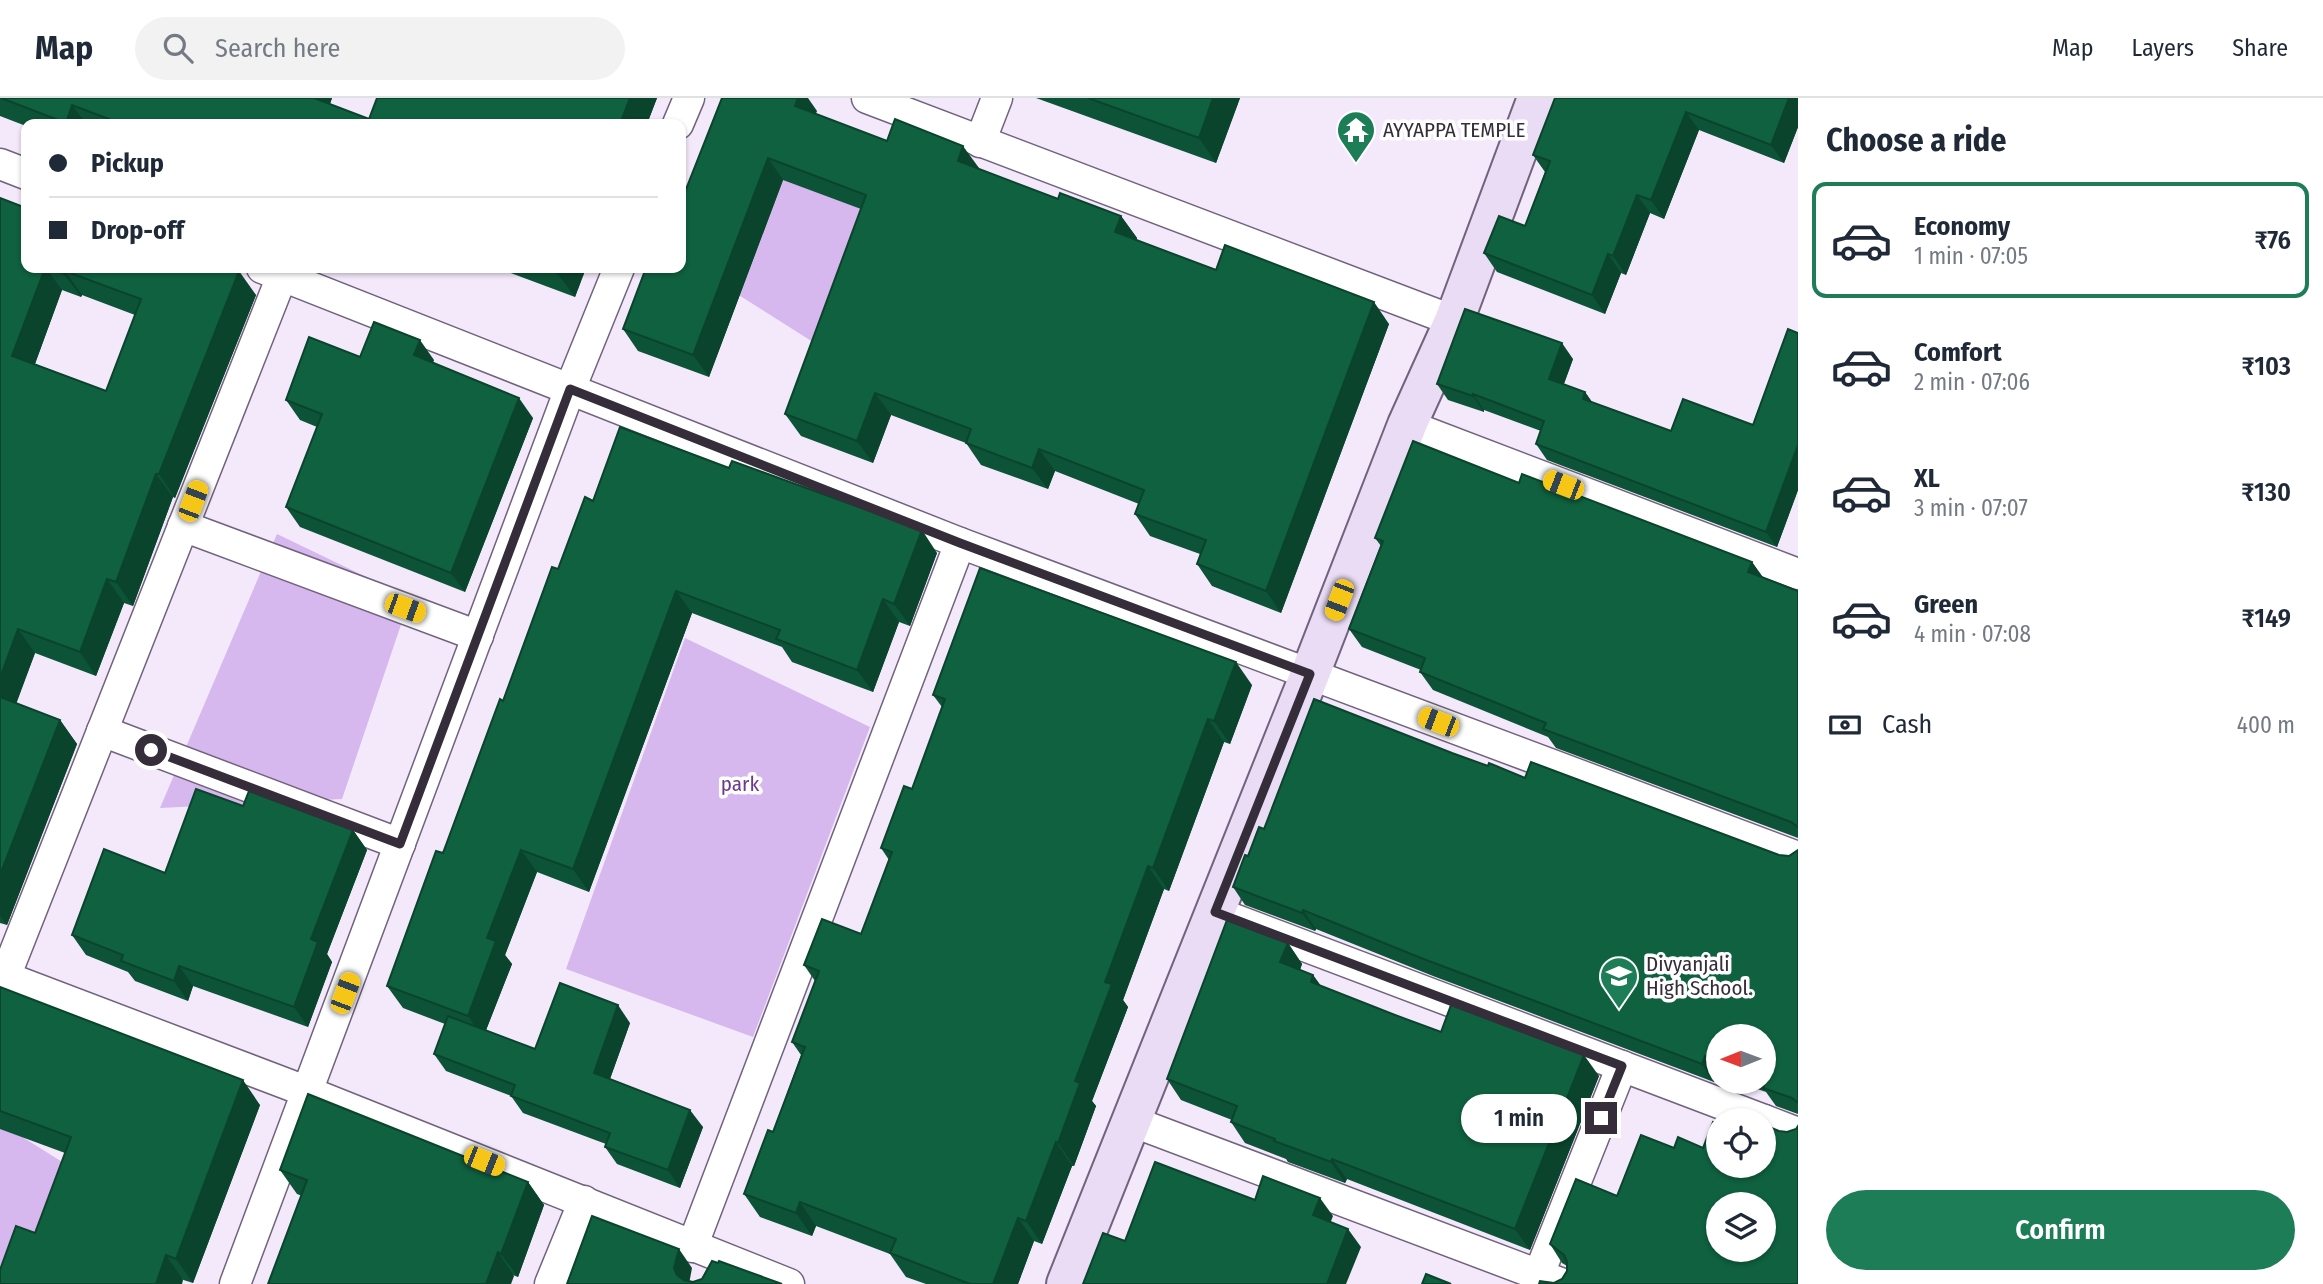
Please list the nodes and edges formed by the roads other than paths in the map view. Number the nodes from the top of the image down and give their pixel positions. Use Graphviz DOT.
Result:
graph roads {
  1 [pos="689,98"];
  2 [pos="867,98"];
  3 [pos="997,98"];
  4 [pos="1536,98"];
  5 [pos="680,119"];
  6 [pos="980,142"];
  7 [pos="0,164"];
  8 [pos="21,172"];
  9 [pos="272,273"];
  10 [pos="275,273"];
  11 [pos="617,273"];
  12 [pos="1454,321"];
  13 [pos="570,389"];
  14 [pos="1407,425"];
  15 [pos="183,526"];
  16 [pos="960,543"];
  17 [pos="1798,573"];
  18 [pos="478,636"];
  19 [pos="1310,674"];
  20 [pos="102,732"];
  21 [pos="400,844"];
  22 [pos="1798,857"];
  23 [pos="1215,912"];
  24 [pos="2,976"];
  25 [pos="1622,1066"];
  26 [pos="308,1092"];
  27 [pos="1732,1108"];
  28 [pos="1131,1122"];
  29 [pos="1776,1125"];
  30 [pos="1798,1133"];
  31 [pos="584,1201"];
  32 [pos="704,1251"];
  33 [pos="1546,1280"];
  34 [pos="235,1284"];
  35 [pos="550,1284"];
  36 [pos="705,1284"];
  37 [pos="789,1284"];
  38 [pos="1066,1284"];
  1 -- 5 [label="street"];
  2 -- 6 [label="street"];
  3 -- 6 [label="street"];
  4 -- 12 [label="street"];
  6 -- 12 [label="street"];
  7 -- 8 [label="street"];
  9 -- 15 [label="street"];
  10 -- 13 [label="street"];
  11 -- 13 [label="street"];
  12 -- 14 [label="street"];
  13 -- 16 [label="street"];
  13 -- 18 [label="street"];
  14 -- 17 [label="street"];
  14 -- 19 [label="street"];
  15 -- 18 [label="street"];
  15 -- 20 [label="street"];
  16 -- 19 [label="street"];
  16 -- 32 [label="street"];
  18 -- 21 [label="street"];
  19 -- 22 [label="street"];
  19 -- 23 [label="street"];
  20 -- 21 [label="street"];
  20 -- 24 [label="street"];
  21 -- 26 [label="street"];
  23 -- 25 [label="street"];
  23 -- 28 [label="street"];
  24 -- 26 [label="street"];
  25 -- 27 [label="street"];
  25 -- 33 [label="street"];
  26 -- 31 [label="street"];
  26 -- 34 [label="street"];
  28 -- 33 [label="street"];
  28 -- 38 [label="street"];
  29 -- 30 [label="street"];
  31 -- 32 [label="street"];
  31 -- 35 [label="street"];
  32 -- 36 [label="street"];
  32 -- 37 [label="street"];
}
